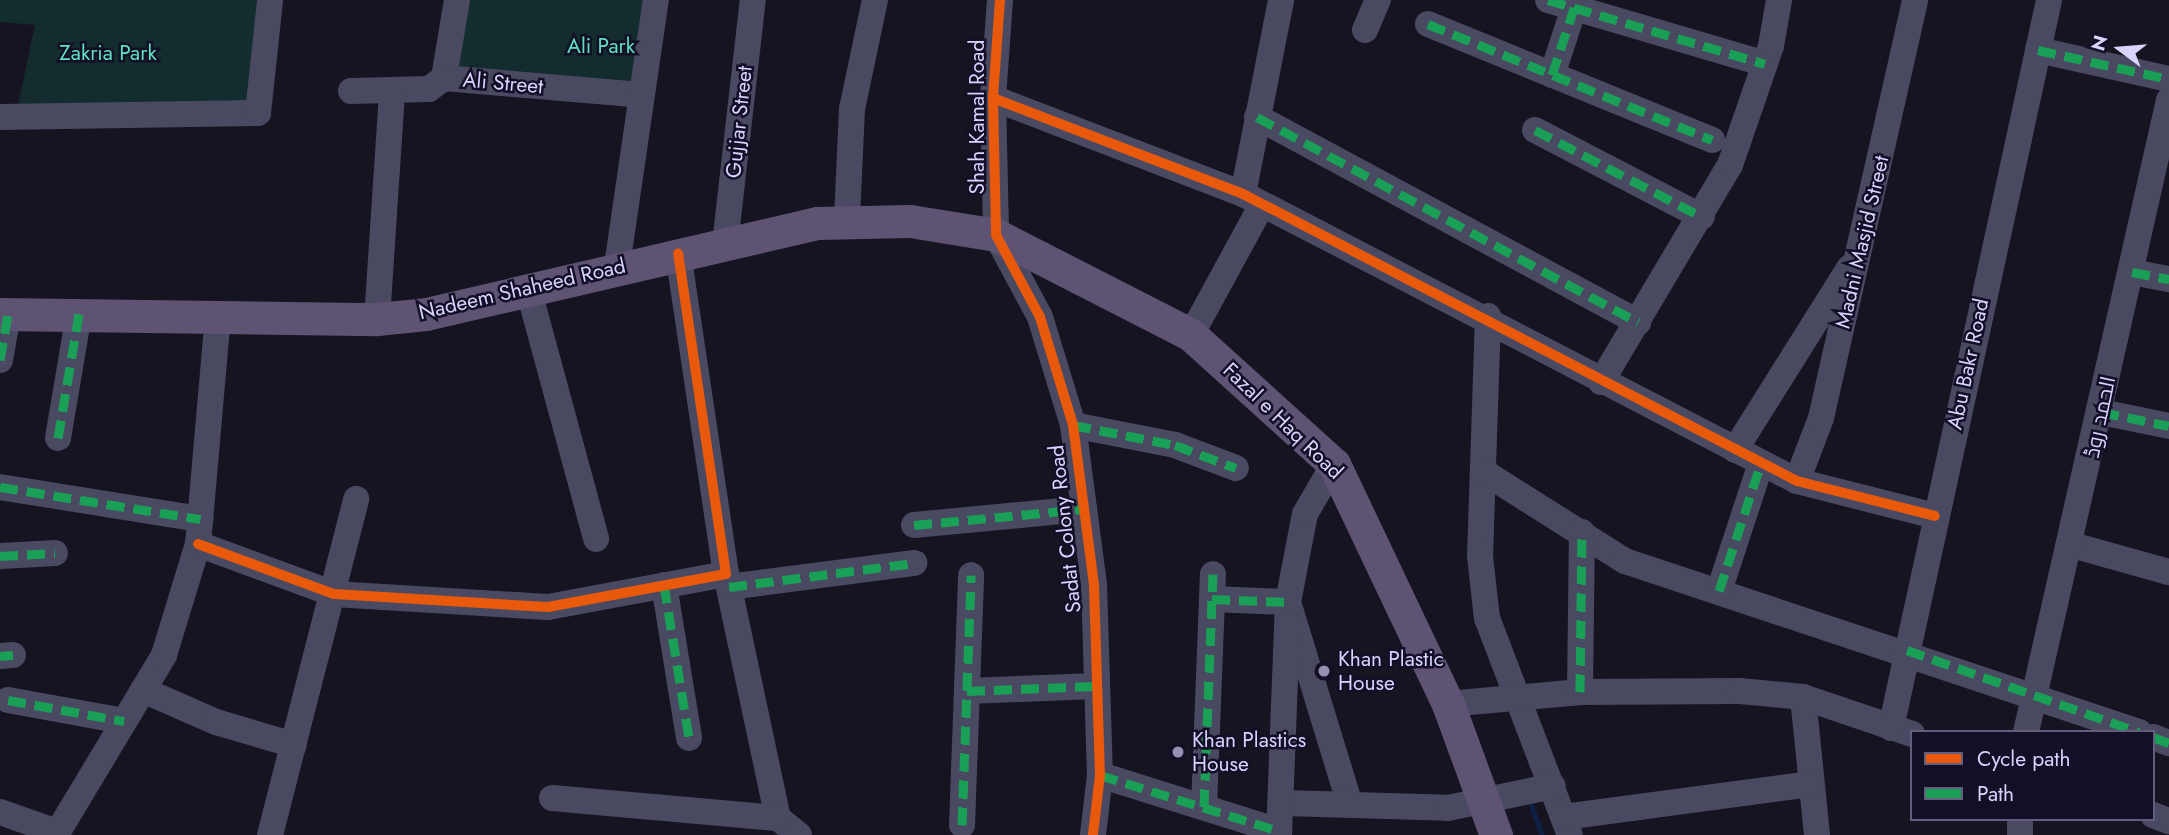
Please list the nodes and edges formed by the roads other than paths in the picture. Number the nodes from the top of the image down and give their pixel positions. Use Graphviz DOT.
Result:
graph roads {
  1 [pos="270,0"];
  2 [pos="457,0"];
  3 [pos="656,0"];
  4 [pos="753,0"];
  5 [pos="875,0"];
  6 [pos="1000,0"];
  7 [pos="1281,0"];
  8 [pos="1378,0"];
  9 [pos="1548,0"];
  10 [pos="1779,0"];
  11 [pos="1915,0"];
  12 [pos="2049,0"];
  13 [pos="1574,8"];
  14 [pos="1428,24"];
  15 [pos="1365,30"];
  16 [pos="2038,50"];
  17 [pos="1765,64"];
  18 [pos="1552,75"];
  19 [pos="444,78"];
  20 [pos="2169,79"];
  21 [pos="351,91"];
  22 [pos="392,92"];
  23 [pos="641,95"];
  24 [pos="993,98"];
  25 [pos="2169,100"];
  26 [pos="0,117"];
  27 [pos="1256,117"];
  28 [pos="1535,130"];
  29 [pos="2166,132"];
  30 [pos="1712,140"];
  31 [pos="1253,199"];
  32 [pos="1702,217"];
  33 [pos="847,219"];
  34 [pos="996,235"];
  35 [pos="725,244"];
  36 [pos="1861,248"];
  37 [pos="678,254"];
  38 [pos="617,266"];
  39 [pos="2132,272"];
  40 [pos="2169,279"];
  41 [pos="528,288"];
  42 [pos="4,314"];
  43 [pos="79,314"];
  44 [pos="218,314"];
  45 [pos="1488,316"];
  46 [pos="377,319"];
  47 [pos="1638,322"];
  48 [pos="1191,335"];
  49 [pos="0,360"];
  50 [pos="1601,382"];
  51 [pos="2101,412"];
  52 [pos="1073,425"];
  53 [pos="2169,426"];
  54 [pos="58,439"];
  55 [pos="1735,450"];
  56 [pos="1760,463"];
  57 [pos="1334,464"];
  58 [pos="1236,467"];
  59 [pos="1484,472"];
  60 [pos="1797,481"];
  61 [pos="0,487"];
  62 [pos="356,499"];
  63 [pos="1084,509"];
  64 [pos="1935,516"];
  65 [pos="914,525"];
  66 [pos="199,532"];
  67 [pos="1582,532"];
  68 [pos="596,539"];
  69 [pos="2072,545"];
  70 [pos="55,553"];
  71 [pos="0,556"];
  72 [pos="914,563"];
  73 [pos="2169,572"];
  74 [pos="971,575"];
  75 [pos="727,581"];
  76 [pos="664,585"];
  77 [pos="1719,591"];
  78 [pos="334,594"];
  79 [pos="1288,601"];
  80 [pos="1907,650"];
  81 [pos="1096,686"];
  82 [pos="143,690"];
  83 [pos="967,691"];
  84 [pos="1580,692"];
  85 [pos="2036,695"];
  86 [pos="1803,697"];
  87 [pos="8,700"];
  88 [pos="1519,701"];
  89 [pos="1448,704"];
  90 [pos="124,721"];
  91 [pos="2027,730"];
  92 [pos="2133,730"];
  93 [pos="1902,731"];
  94 [pos="689,738"];
  95 [pos="294,745"];
  96 [pos="1100,775"];
  97 [pos="1811,784"];
  98 [pos="1552,786"];
  99 [pos="552,798"];
  100 [pos="1349,802"];
  101 [pos="1284,803"];
  102 [pos="1483,804"];
  103 [pos="1204,807"];
  104 [pos="0,812"];
  105 [pos="778,818"];
  106 [pos="962,825"];
  107 [pos="1567,826"];
  108 [pos="57,833"];
  109 [pos="1279,833"];
  110 [pos="270,835"];
  111 [pos="799,835"];
  112 [pos="1093,835"];
  113 [pos="1496,835"];
  114 [pos="1817,835"];
  1 -- 26 [label="street"];
  2 -- 19 [label="street, Ali Street"];
  3 -- 23 [label="street"];
  4 -- 35 [label="street, Gujjar Street"];
  5 -- 33 [label="street"];
  6 -- 24 [label="street, Shah Kamal Road"];
  7 -- 27 [label="street"];
  8 -- 15 [label="street"];
  9 -- 13 [label="street"];
  10 -- 17 [label="street"];
  11 -- 36 [label="street, Madni Masjid Street"];
  12 -- 16 [label="street, Abu Bakr Road"];
  13 -- 17 [label="street"];
  13 -- 18 [label="street"];
  14 -- 18 [label="street"];
  16 -- 20 [label="street"];
  16 -- 64 [label="street, Abu Bakr Road"];
  17 -- 32 [label="street"];
  18 -- 30 [label="street"];
  19 -- 22 [label="street"];
  19 -- 23 [label="street, Ali Street"];
  21 -- 22 [label="street"];
  22 -- 46 [label="street"];
  23 -- 38 [label="street"];
  24 -- 31 [label="street"];
  24 -- 34 [label="street, Shah Kamal Road"];
  25 -- 29 [label="street, الحمد روڈ"];
  27 -- 31 [label="street"];
  27 -- 47 [label="street"];
  28 -- 32 [label="street"];
  29 -- 39 [label="street, الحمد روڈ"];
  31 -- 45 [label="street"];
  31 -- 48 [label="street"];
  32 -- 47 [label="street"];
  33 -- 34 [label="main road, Nadeem Shaheed Road"];
  33 -- 35 [label="main road, Nadeem Shaheed Road"];
  34 -- 48 [label="main road, Fazal e Haq Road"];
  34 -- 52 [label="street, Sadat Colony Road"];
  35 -- 37 [label="main road, Nadeem Shaheed Road"];
  36 -- 55 [label="street"];
  36 -- 60 [label="street, Madni Masjid Street"];
  37 -- 38 [label="main road, Nadeem Shaheed Road"];
  37 -- 75 [label="street"];
  38 -- 41 [label="main road, Nadeem Shaheed Road"];
  39 -- 40 [label="street"];
  39 -- 51 [label="street, الحمد روڈ"];
  41 -- 46 [label="main road, Nadeem Shaheed Road"];
  41 -- 68 [label="street"];
  42 -- 43 [label="main road, Nadeem Shaheed Road"];
  42 -- 49 [label="street"];
  43 -- 44 [label="main road, Nadeem Shaheed Road"];
  43 -- 54 [label="street"];
  44 -- 46 [label="main road, Nadeem Shaheed Road"];
  44 -- 66 [label="street"];
  45 -- 50 [label="street"];
  45 -- 59 [label="street"];
  47 -- 50 [label="street"];
  48 -- 57 [label="main road, Fazal e Haq Road"];
  50 -- 55 [label="street"];
  51 -- 53 [label="street"];
  51 -- 69 [label="street, الحمد روڈ"];
  52 -- 58 [label="street"];
  52 -- 63 [label="street, Sadat Colony Road"];
  55 -- 56 [label="street"];
  56 -- 60 [label="street"];
  56 -- 77 [label="street"];
  57 -- 79 [label="street"];
  57 -- 89 [label="main road, Fazal e Haq Road"];
  59 -- 67 [label="street"];
  59 -- 88 [label="street"];
  60 -- 64 [label="street"];
  61 -- 66 [label="street"];
  62 -- 78 [label="street"];
  63 -- 65 [label="street"];
  63 -- 81 [label="street, Sadat Colony Road"];
  64 -- 80 [label="street, Abu Bakr Road"];
  66 -- 78 [label="street"];
  66 -- 82 [label="street"];
  67 -- 77 [label="street"];
  67 -- 84 [label="street"];
  69 -- 73 [label="street"];
  69 -- 85 [label="street, الحمد روڈ"];
  70 -- 71 [label="street"];
  72 -- 75 [label="street"];
  74 -- 83 [label="street"];
  75 -- 76 [label="street"];
  75 -- 105 [label="street"];
  76 -- 78 [label="street"];
  76 -- 94 [label="street"];
  77 -- 80 [label="street"];
  78 -- 95 [label="street"];
  79 -- 100 [label="street"];
  79 -- 101 [label="street"];
  79 -- 103 [label="street"];
  80 -- 85 [label="street"];
  80 -- 93 [label="street, Abu Bakr Road"];
  81 -- 83 [label="street"];
  81 -- 96 [label="street, Sadat Colony Road"];
  82 -- 90 [label="street"];
  82 -- 95 [label="street"];
  83 -- 106 [label="street"];
  84 -- 86 [label="street"];
  84 -- 88 [label="street"];
  85 -- 91 [label="street, الحمد روڈ"];
  85 -- 92 [label="street"];
  86 -- 93 [label="street"];
  86 -- 97 [label="street"];
  87 -- 90 [label="street"];
  88 -- 89 [label="street"];
  88 -- 98 [label="street"];
  89 -- 102 [label="main road, Fazal e Haq Road"];
  90 -- 108 [label="street"];
  95 -- 110 [label="street"];
  96 -- 103 [label="street"];
  96 -- 112 [label="street, Sadat Colony Road"];
  97 -- 107 [label="street"];
  97 -- 114 [label="street"];
  98 -- 102 [label="street"];
  98 -- 107 [label="street"];
  99 -- 105 [label="street"];
  100 -- 101 [label="street"];
  100 -- 102 [label="street"];
  101 -- 109 [label="street"];
  102 -- 113 [label="main road, Fazal e Haq Road"];
  103 -- 109 [label="street"];
  104 -- 108 [label="street"];
  105 -- 111 [label="street"];
}
